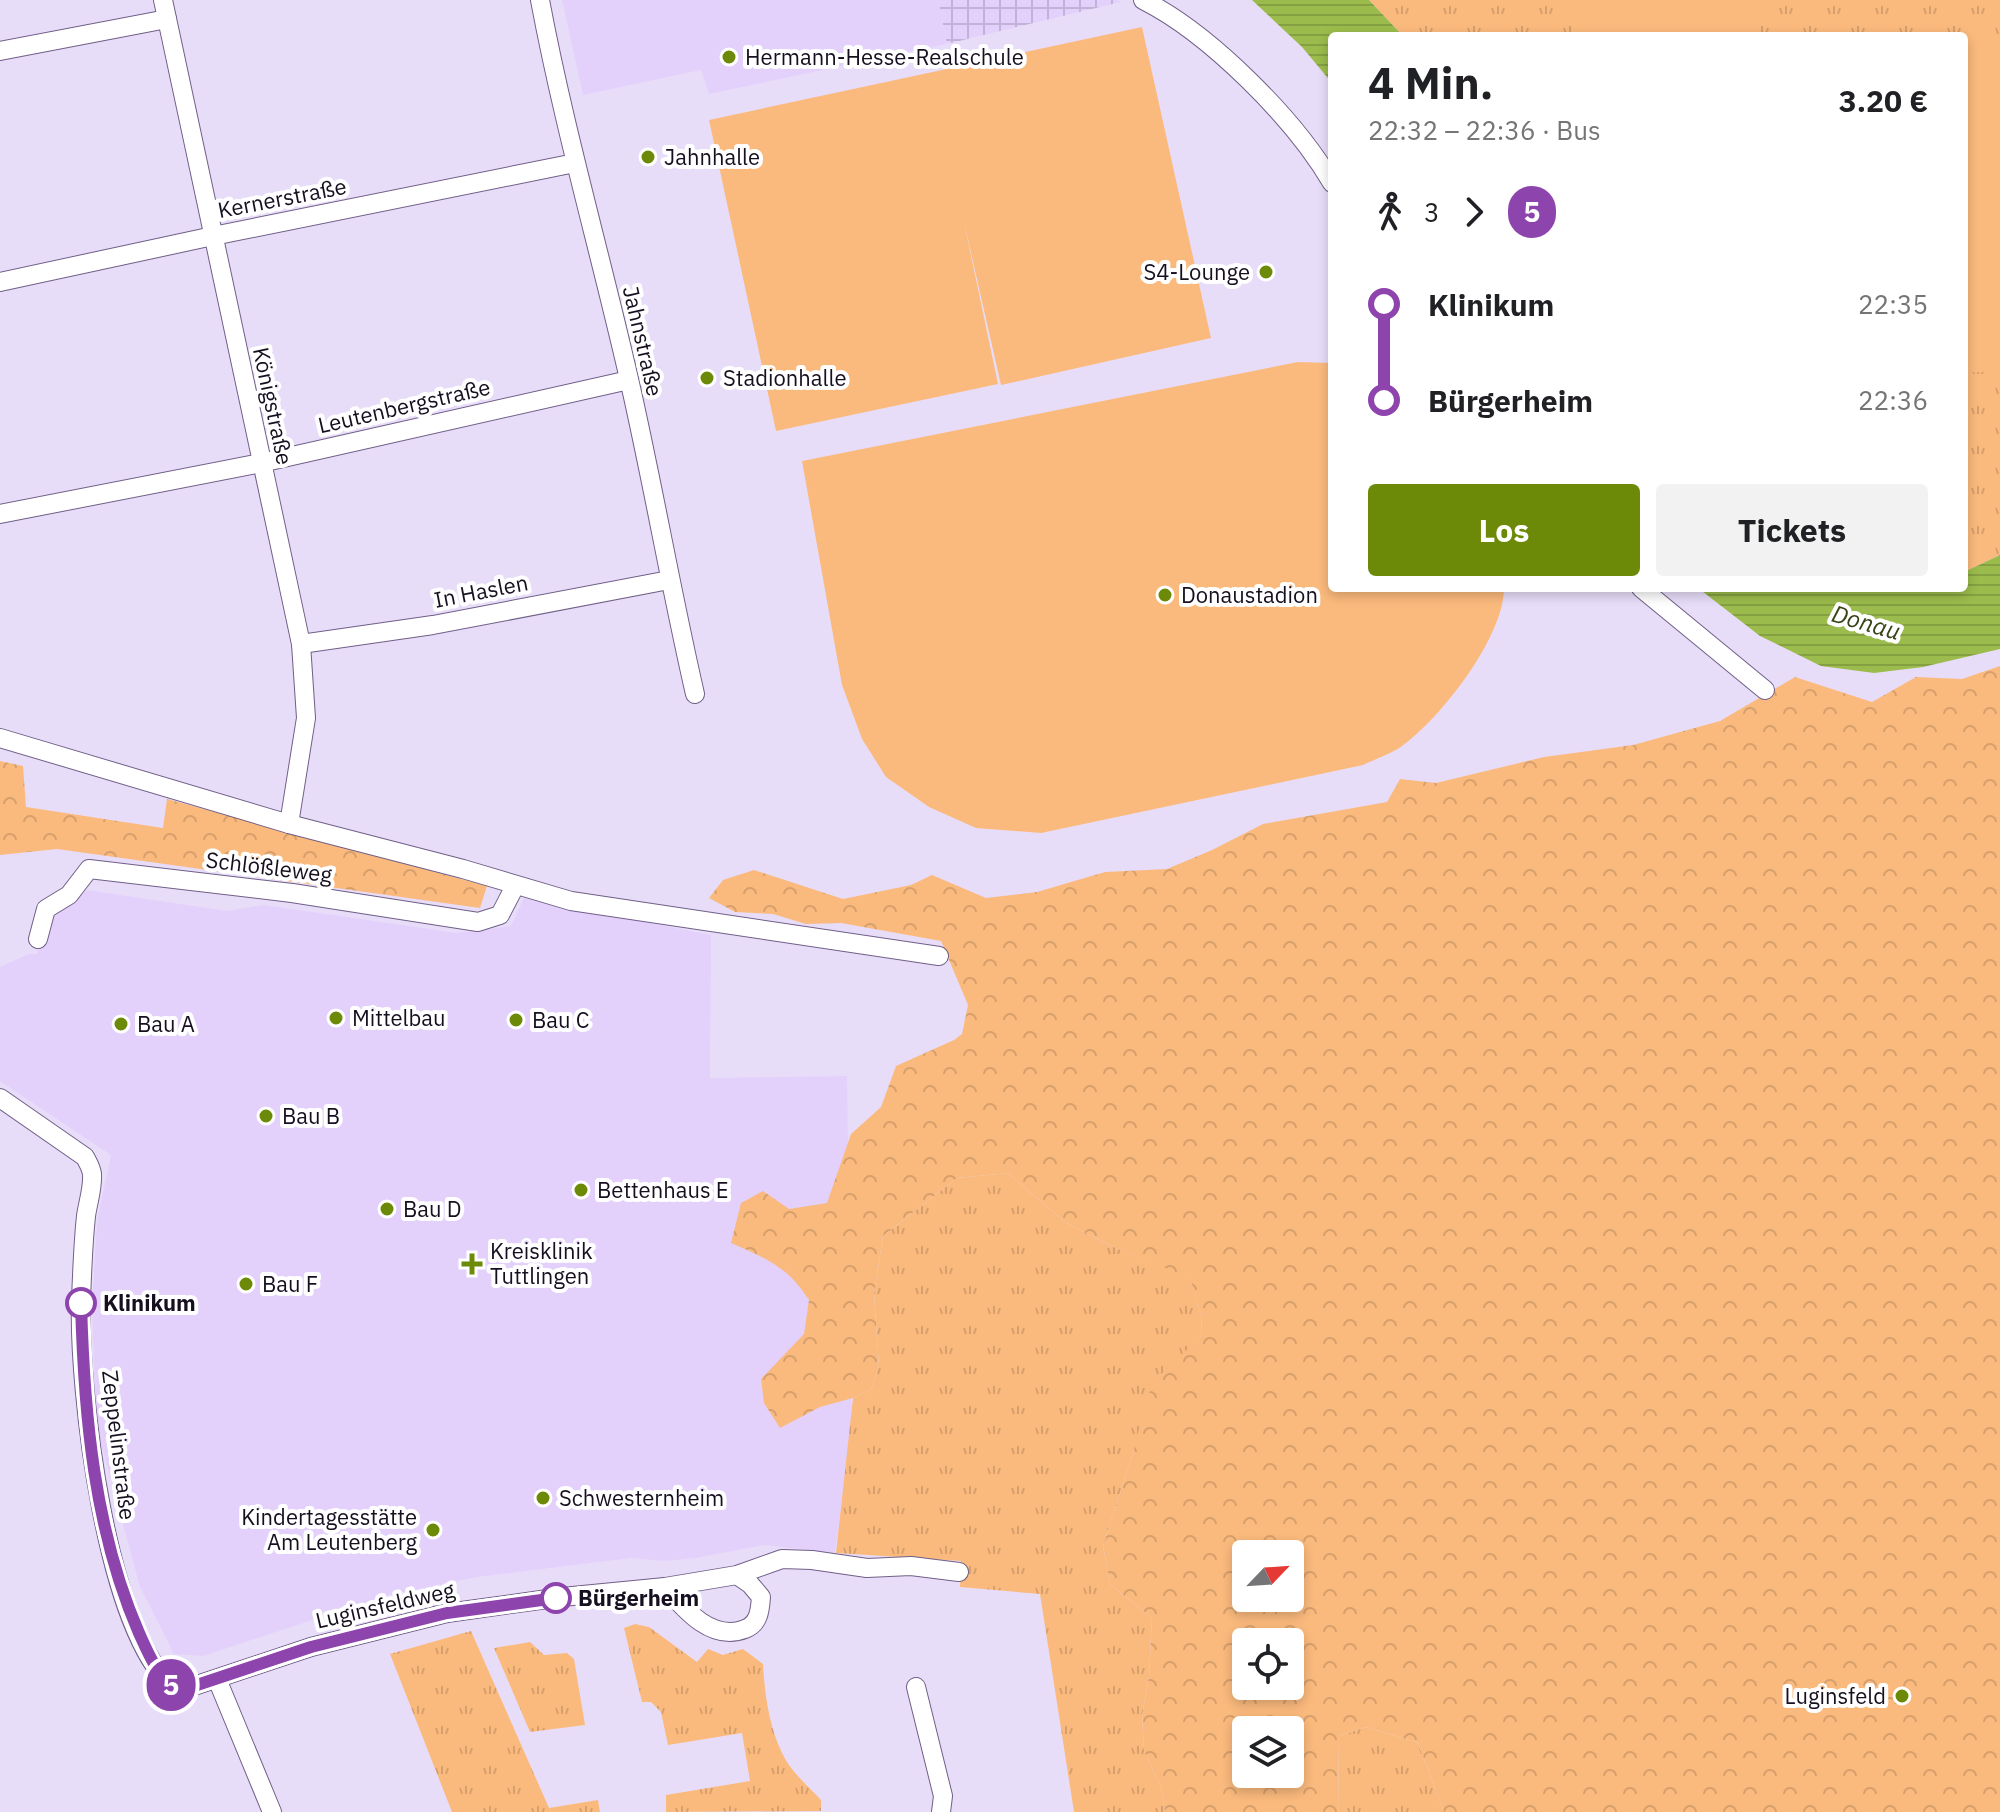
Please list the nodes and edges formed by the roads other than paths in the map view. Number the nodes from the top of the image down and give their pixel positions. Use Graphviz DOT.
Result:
graph roads {
  1 [pos="163,0"];
  2 [pos="540,0"];
  3 [pos="1143,0"];
  4 [pos="167,19"];
  5 [pos="0,51"];
  6 [pos="575,163"];
  7 [pos="1328,177"];
  8 [pos="213,236"];
  9 [pos="0,282"];
  10 [pos="629,380"];
  11 [pos="261,463"];
  12 [pos="0,514"];
  13 [pos="669,580"];
  14 [pos="1646,592"];
  15 [pos="301,644"];
  16 [pos="1765,690"];
  17 [pos="695,694"];
  18 [pos="0,738"];
  19 [pos="289,824"];
  20 [pos="515,886"];
  21 [pos="38,939"];
  22 [pos="939,956"];
  23 [pos="0,1098"];
  24 [pos="959,1572"];
  25 [pos="737,1575"];
  26 [pos="665,1587"];
  27 [pos="217,1679"];
  28 [pos="916,1687"];
  29 [pos="272,1812"];
  30 [pos="941,1812"];
  1 -- 4 [label="street, Königstraße"];
  2 -- 6 [label="street, Jahnstraße"];
  3 -- 7 [label="street"];
  4 -- 5 [label="street"];
  4 -- 8 [label="street, Königstraße"];
  6 -- 8 [label="street, Kernerstraße"];
  6 -- 10 [label="street, Jahnstraße"];
  8 -- 9 [label="street, Kernerstraße"];
  8 -- 11 [label="street, Königstraße"];
  10 -- 11 [label="street, Leutenbergstraße"];
  10 -- 13 [label="street, Jahnstraße"];
  11 -- 12 [label="street, Leutenbergstraße"];
  11 -- 15 [label="street, Königstraße"];
  13 -- 15 [label="street, In Haslen"];
  13 -- 17 [label="street, Jahnstraße"];
  14 -- 16 [label="street"];
  15 -- 19 [label="street, Königstraße"];
  18 -- 19 [label="street, Schlößleweg"];
  19 -- 20 [label="street, Schlößleweg"];
  20 -- 21 [label="street, Schlößleweg"];
  20 -- 22 [label="street, Schlößleweg"];
  23 -- 27 [label="street, Zeppelinstraße"];
  24 -- 25 [label="street, Luginsfeldweg"];
  25 -- 26 [label="street, Luginsfeldweg"];
  25 -- 26 [label="street"];
  26 -- 27 [label="street, Luginsfeldweg"];
  27 -- 29 [label="street"];
  28 -- 30 [label="street"];
}
